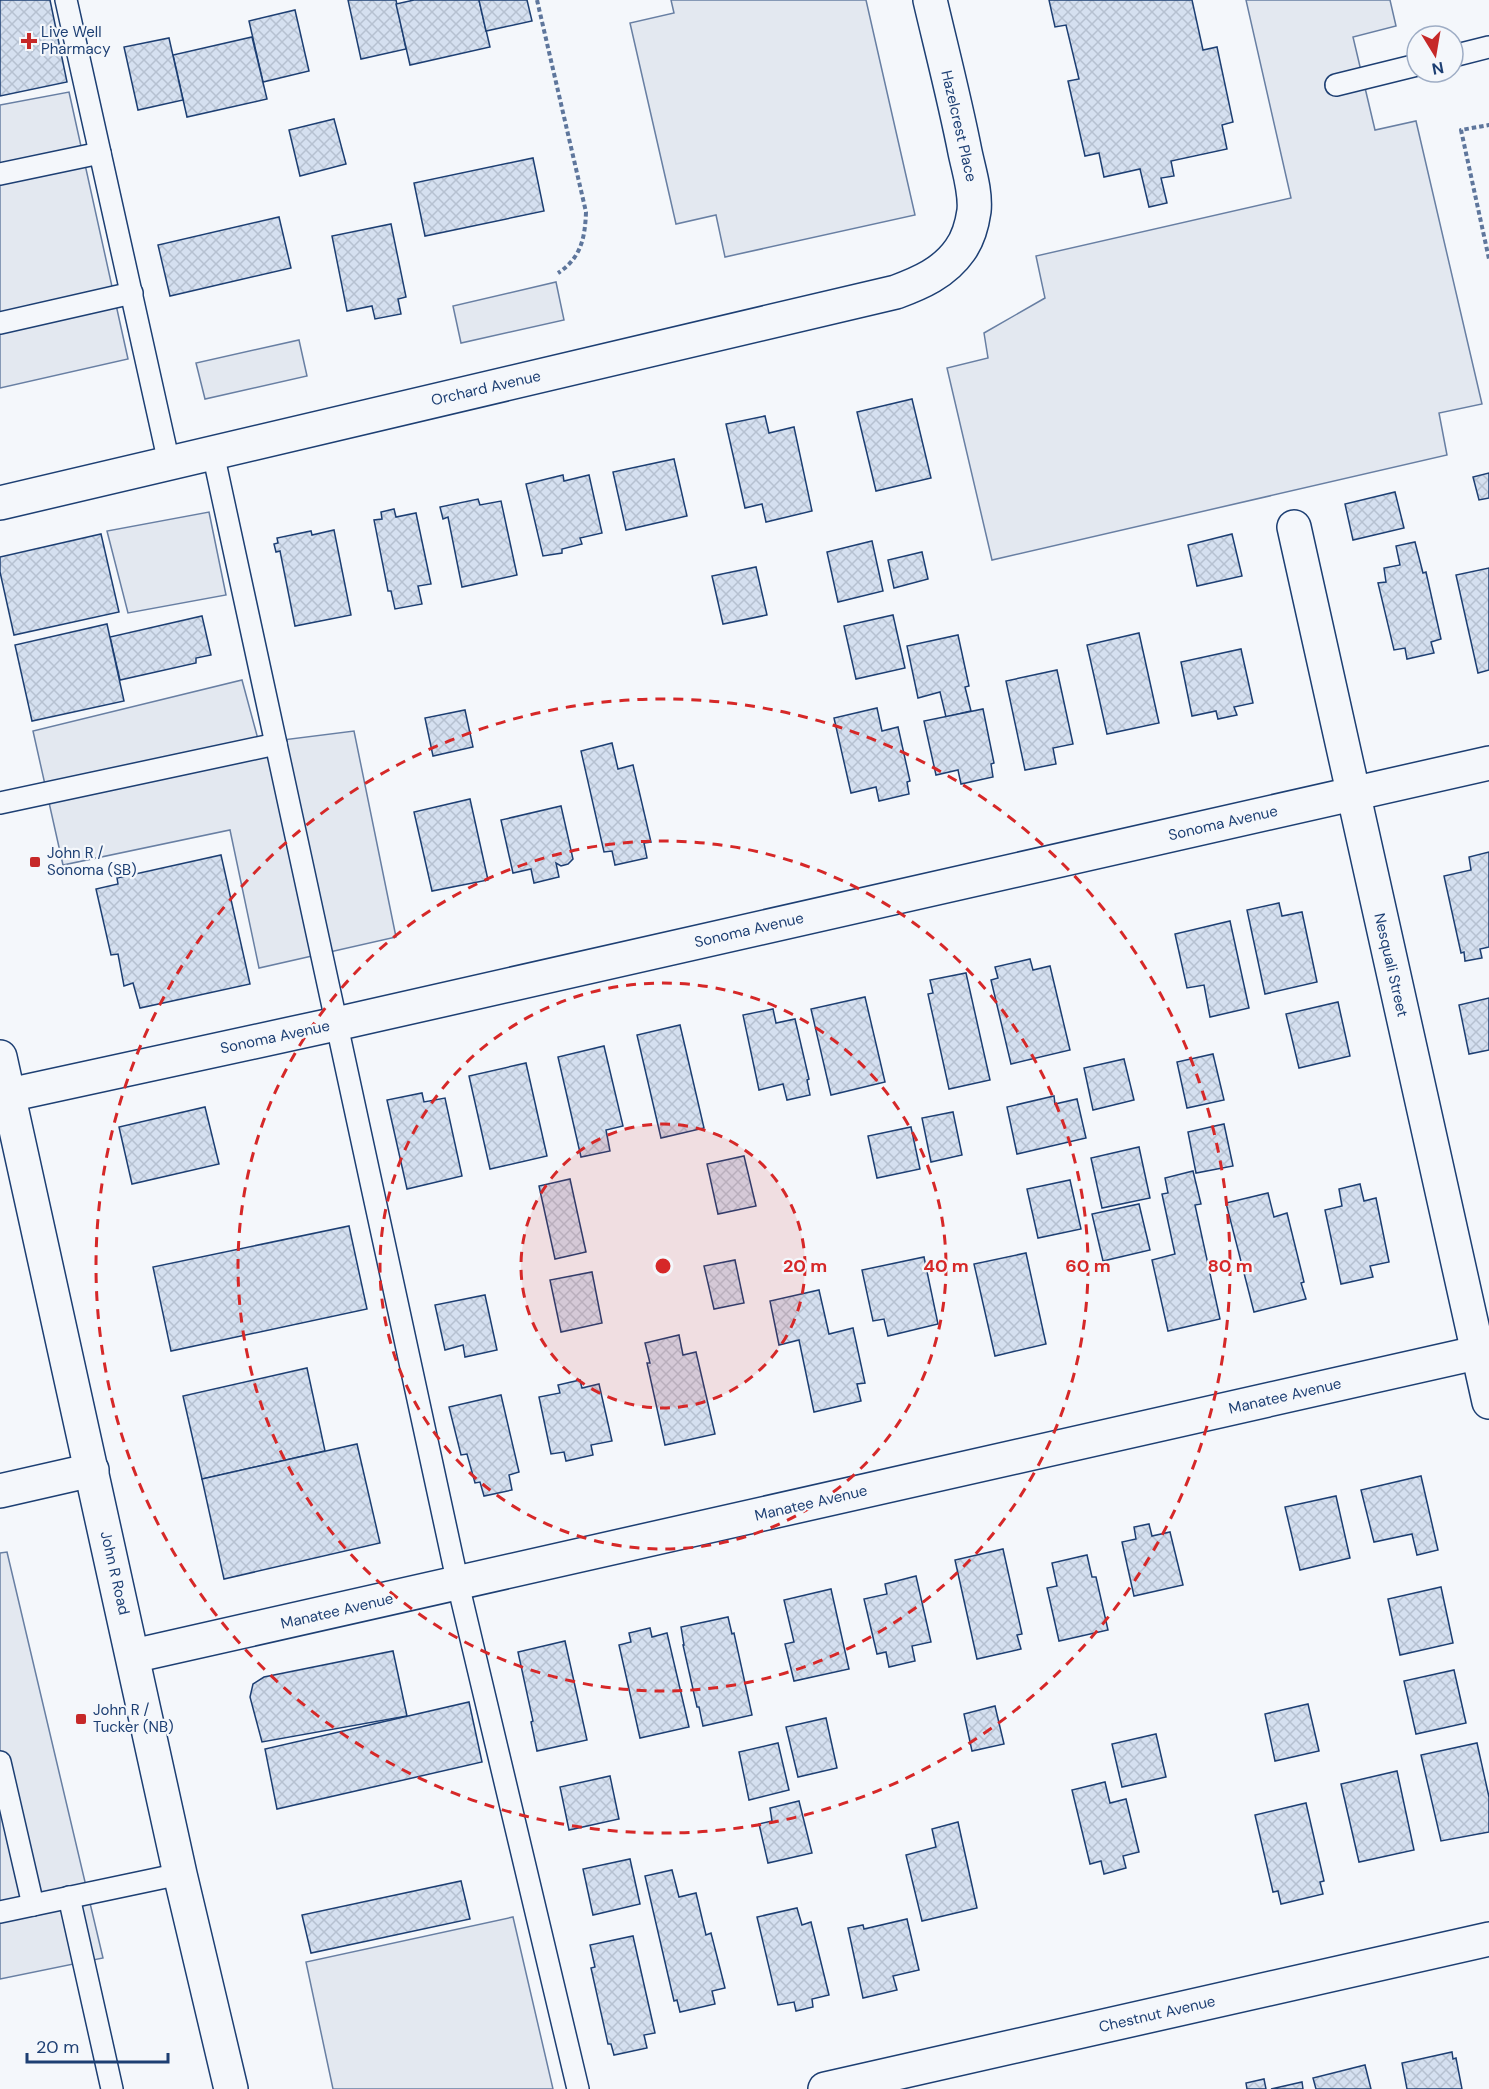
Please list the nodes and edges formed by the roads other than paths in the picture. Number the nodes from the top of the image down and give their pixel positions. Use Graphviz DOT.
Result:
graph roads {
  1 [pos="66,0"];
  2 [pos="930,0"];
  3 [pos="1489,47"];
  4 [pos="1465,53"];
  5 [pos="1405,68"];
  6 [pos="1336,85"];
  7 [pos="100,153"];
  8 [pos="0,174"];
  9 [pos="960,250"];
  10 [pos="132,293"];
  11 [pos="0,323"];
  12 [pos="213,453"];
  13 [pos="170,463"];
  14 [pos="0,503"];
  15 [pos="1294,527"];
  16 [pos="276,744"];
  17 [pos="1489,763"];
  18 [pos="1353,795"];
  19 [pos="0,803"];
  20 [pos="336,1024"];
  21 [pos="0,1057"];
  22 [pos="9,1095"];
  23 [pos="1484,1351"];
  24 [pos="1489,1402"];
  25 [pos="92,1470"];
  26 [pos="0,1491"];
  27 [pos="458,1584"];
  28 [pos="133,1656"];
  29 [pos="0,1762"];
  30 [pos="180,1874"];
  31 [pos="69,1897"];
  32 [pos="33,1905"];
  33 [pos="0,1912"];
  34 [pos="1489,1939"];
  35 [pos="112,2089"];
  36 [pos="231,2089"];
  37 [pos="578,2089"];
  38 [pos="825,2089"];
  1 -- 7 [label="lane"];
  2 -- 9 [label="street, Hazelcrest Place"];
  3 -- 4 [label="lane"];
  5 -- 6 [label="lane"];
  7 -- 8 [label="lane"];
  7 -- 10 [label="lane"];
  9 -- 12 [label="street, Orchard Avenue"];
  10 -- 11 [label="lane"];
  10 -- 13 [label="lane"];
  12 -- 13 [label="street, Orchard Avenue"];
  12 -- 16 [label="lane"];
  13 -- 14 [label="street, Orchard Avenue"];
  15 -- 18 [label="street, Nesquali Street"];
  16 -- 19 [label="lane"];
  16 -- 20 [label="lane"];
  17 -- 18 [label="street, Sonoma Avenue"];
  18 -- 20 [label="street, Sonoma Avenue"];
  18 -- 23 [label="street, Nesquali Street"];
  20 -- 22 [label="street, Sonoma Avenue"];
  20 -- 27 [label="lane"];
  21 -- 22 [label="street, John R Road"];
  22 -- 25 [label="street, John R Road"];
  23 -- 24 [label="street, Nesquali Street"];
  23 -- 27 [label="street, Manatee Avenue"];
  25 -- 26 [label="street"];
  25 -- 28 [label="street, John R Road"];
  27 -- 28 [label="street, Manatee Avenue"];
  27 -- 37 [label="lane"];
  28 -- 30 [label="street, John R Road"];
  29 -- 32 [label="lane"];
  30 -- 31 [label="lane"];
  30 -- 36 [label="street, John R Road"];
  31 -- 32 [label="lane"];
  31 -- 35 [label="lane"];
  32 -- 33 [label="lane"];
  34 -- 38 [label="street, Chestnut Avenue"];
}
